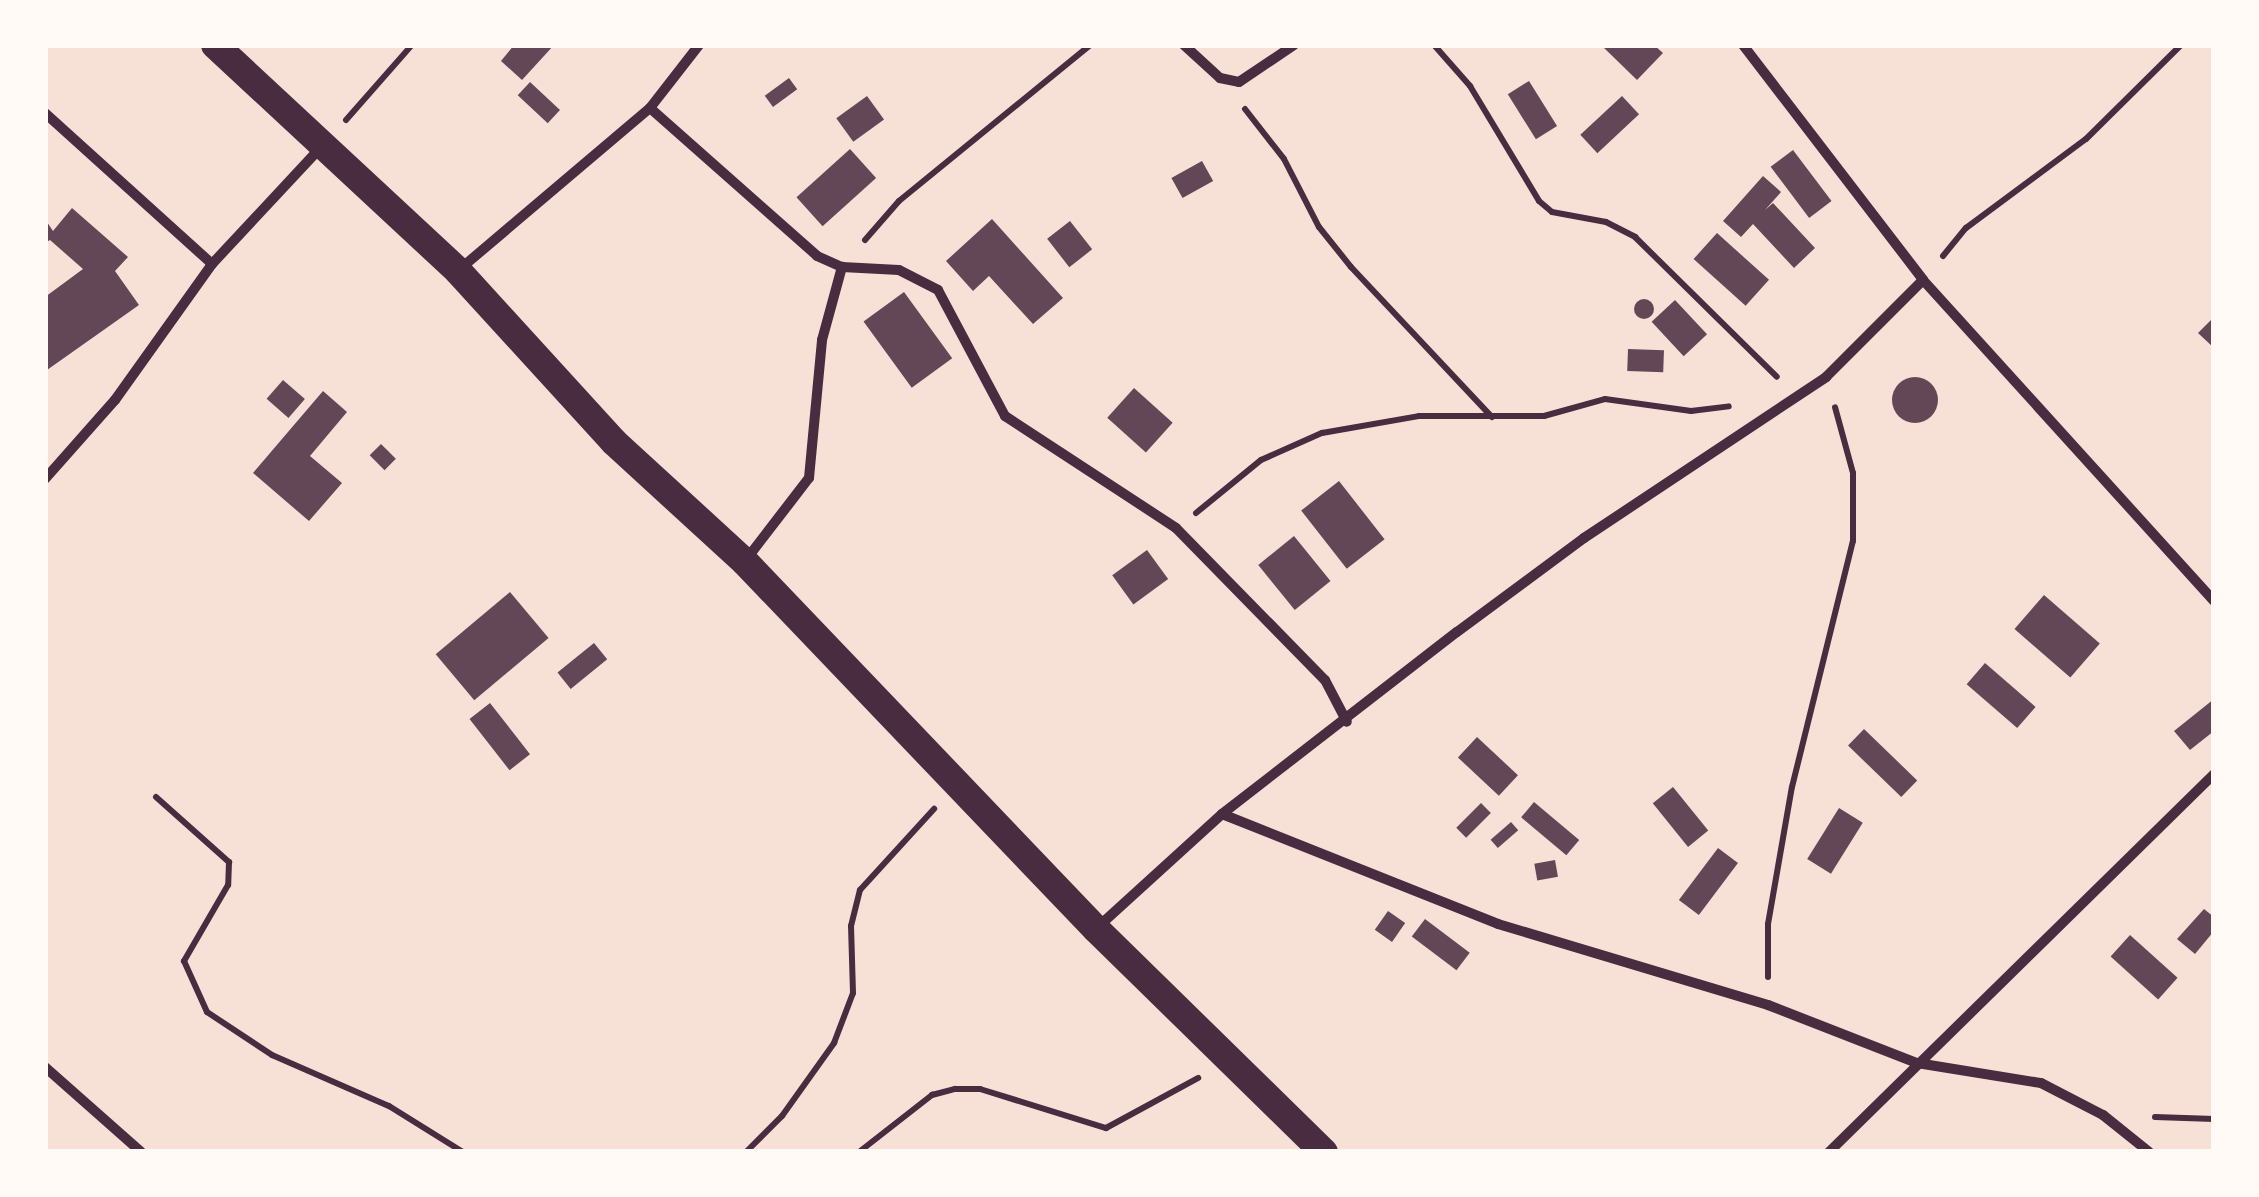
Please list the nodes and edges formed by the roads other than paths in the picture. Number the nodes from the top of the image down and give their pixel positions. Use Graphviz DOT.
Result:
graph roads {
  1 [pos="215,45"];
  2 [pos="700,45"];
  3 [pos="1184,45"];
  4 [pos="1294,45"];
  5 [pos="1743,45"];
  6 [pos="650,108"];
  7 [pos="45,113"];
  8 [pos="325,143"];
  9 [pos="212,264"];
  10 [pos="842,267"];
  11 [pos="458,270"];
  12 [pos="1922,280"];
  13 [pos="45,478"];
  14 [pos="745,562"];
  15 [pos="2214,602"];
  16 [pos="1346,722"];
  17 [pos="2214,774"];
  18 [pos="1222,814"];
  19 [pos="1096,929"];
  20 [pos="1917,1063"];
  21 [pos="45,1067"];
  22 [pos="141,1152"];
  23 [pos="1324,1152"];
  24 [pos="1829,1152"];
  25 [pos="2149,1152"];
  1 -- 8 [label="highway"];
  2 -- 6 [label="street"];
  3 -- 4 [label="street"];
  5 -- 12 [label="street"];
  6 -- 10 [label="street"];
  6 -- 11 [label="street"];
  7 -- 9 [label="street"];
  8 -- 9 [label="street"];
  8 -- 11 [label="highway"];
  9 -- 13 [label="street"];
  10 -- 14 [label="street"];
  10 -- 16 [label="street"];
  11 -- 14 [label="highway"];
  12 -- 15 [label="street"];
  12 -- 16 [label="street"];
  14 -- 19 [label="highway"];
  16 -- 18 [label="street"];
  17 -- 20 [label="street"];
  18 -- 19 [label="street"];
  18 -- 20 [label="street"];
  19 -- 23 [label="highway"];
  20 -- 24 [label="street"];
  20 -- 25 [label="street"];
  21 -- 22 [label="street"];
}
